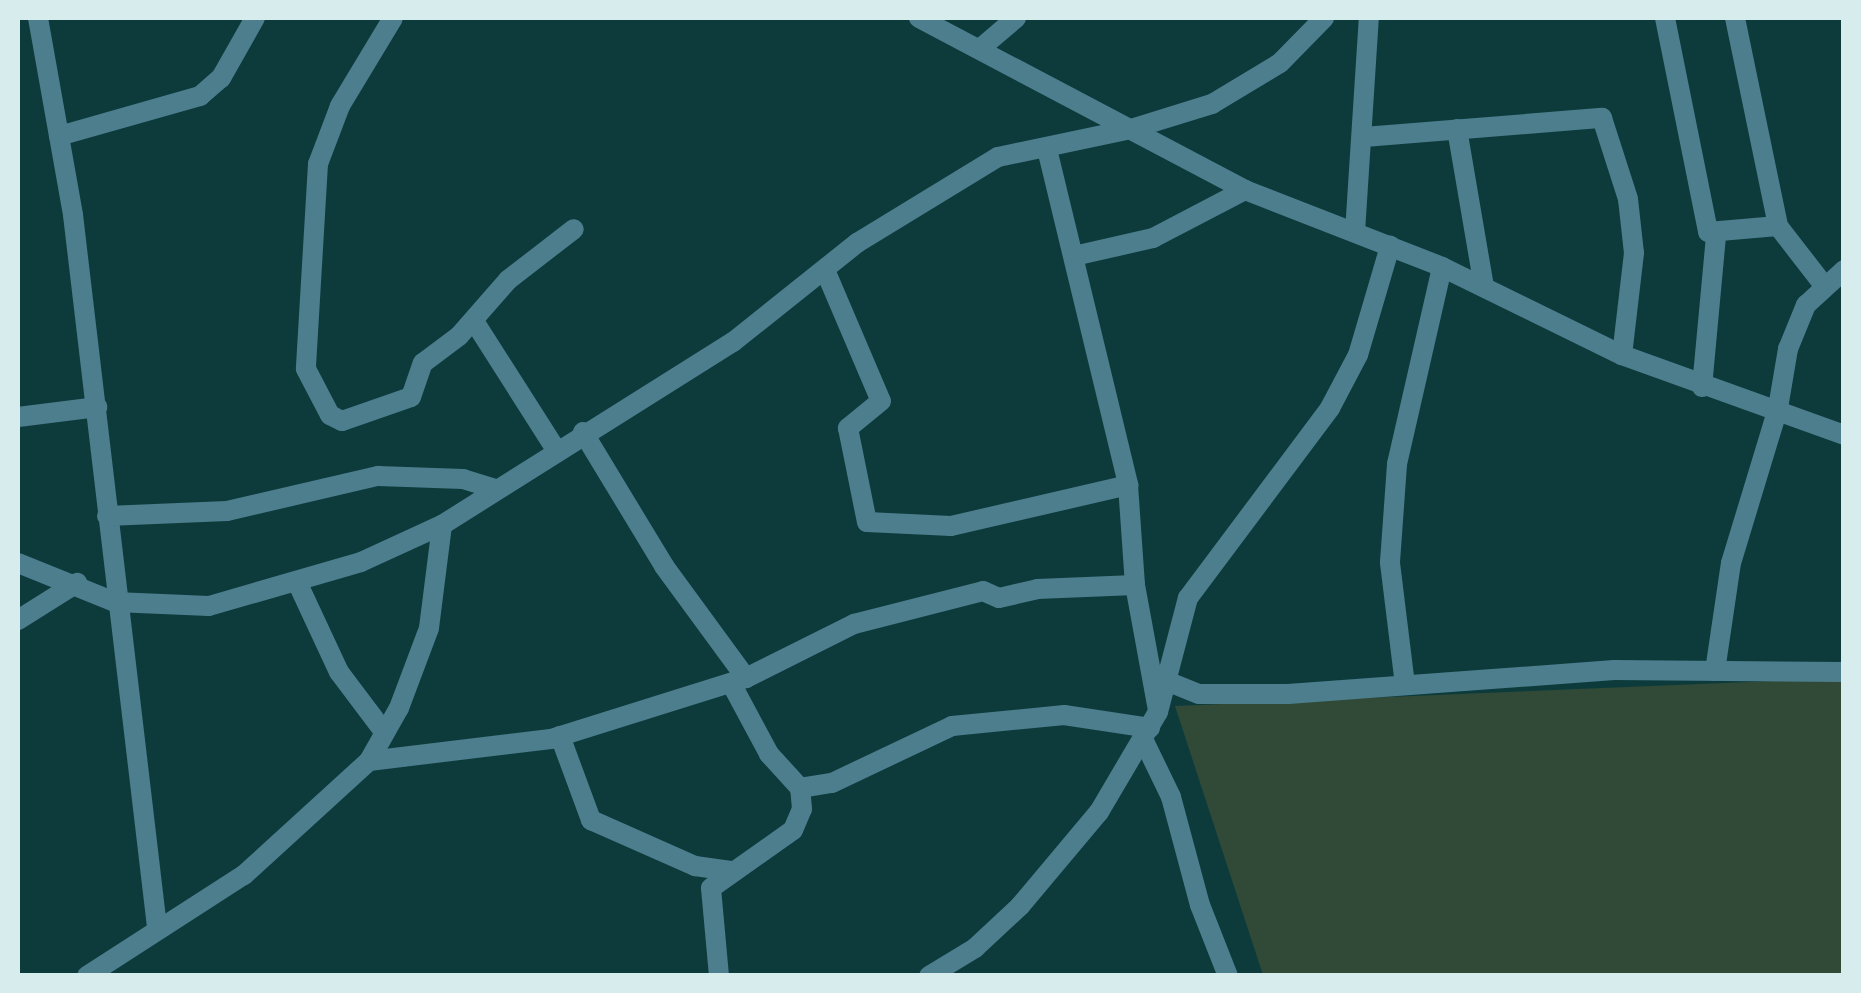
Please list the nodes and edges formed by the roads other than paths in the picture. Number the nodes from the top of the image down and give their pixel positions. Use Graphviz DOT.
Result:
graph roads {
  1 [pos="38,18"];
  2 [pos="255,18"];
  3 [pos="393,18"];
  4 [pos="919,18"];
  5 [pos="1016,18"];
  6 [pos="1324,18"];
  7 [pos="1369,18"];
  8 [pos="1665,18"];
  9 [pos="1735,18"];
  10 [pos="982,46"];
  11 [pos="1131,129"];
  12 [pos="1457,129"];
  13 [pos="59,136"];
  14 [pos="1364,137"];
  15 [pos="1047,149"];
  16 [pos="1244,190"];
  17 [pos="1778,226"];
  18 [pos="574,229"];
  19 [pos="1355,232"];
  20 [pos="1716,236"];
  21 [pos="1390,246"];
  22 [pos="1074,256"];
  23 [pos="1442,268"];
  24 [pos="825,270"];
  25 [pos="1844,270"];
  26 [pos="1822,283"];
  27 [pos="1484,288"];
  28 [pos="474,321"];
  29 [pos="1622,354"];
  30 [pos="1702,387"];
  31 [pos="97,407"];
  32 [pos="1778,408"];
  33 [pos="18,417"];
  34 [pos="583,432"];
  35 [pos="1844,435"];
  36 [pos="555,448"];
  37 [pos="1128,485"];
  38 [pos="496,489"];
  39 [pos="107,516"];
  40 [pos="442,525"];
  41 [pos="18,563"];
  42 [pos="77,583"];
  43 [pos="298,584"];
  44 [pos="1134,585"];
  45 [pos="115,602"];
  46 [pos="18,620"];
  47 [pos="1715,671"];
  48 [pos="1844,672"];
  49 [pos="738,680"];
  50 [pos="1170,682"];
  51 [pos="1405,685"];
  52 [pos="1150,727"];
  53 [pos="385,733"];
  54 [pos="560,736"];
  55 [pos="369,761"];
  56 [pos="800,788"];
  57 [pos="731,871"];
  58 [pos="157,927"];
  59 [pos="87,976"];
  60 [pos="720,976"];
  61 [pos="929,976"];
  62 [pos="1228,976"];
  1 -- 13 [label="street"];
  2 -- 13 [label="street"];
  3 -- 28 [label="street"];
  4 -- 10 [label="street"];
  5 -- 10 [label="street"];
  6 -- 11 [label="street"];
  7 -- 14 [label="street"];
  8 -- 20 [label="street"];
  9 -- 17 [label="street"];
  10 -- 11 [label="street"];
  11 -- 15 [label="street"];
  11 -- 16 [label="street"];
  12 -- 14 [label="street"];
  12 -- 27 [label="street"];
  12 -- 29 [label="street"];
  13 -- 31 [label="street"];
  14 -- 19 [label="street"];
  15 -- 22 [label="street"];
  15 -- 24 [label="street"];
  16 -- 19 [label="street"];
  16 -- 22 [label="street"];
  17 -- 20 [label="street"];
  17 -- 26 [label="street"];
  18 -- 28 [label="street"];
  19 -- 21 [label="street"];
  20 -- 30 [label="street"];
  21 -- 23 [label="street"];
  21 -- 50 [label="street"];
  22 -- 37 [label="street"];
  23 -- 27 [label="street"];
  23 -- 51 [label="street"];
  24 -- 34 [label="street"];
  24 -- 37 [label="street"];
  25 -- 26 [label="street"];
  26 -- 32 [label="street"];
  27 -- 29 [label="street"];
  28 -- 36 [label="street"];
  29 -- 30 [label="street"];
  30 -- 32 [label="street"];
  31 -- 33 [label="street"];
  31 -- 39 [label="street"];
  32 -- 35 [label="street"];
  32 -- 47 [label="street"];
  34 -- 36 [label="street"];
  34 -- 49 [label="street"];
  36 -- 38 [label="street"];
  37 -- 44 [label="street"];
  38 -- 39 [label="street"];
  38 -- 40 [label="street"];
  39 -- 45 [label="street"];
  40 -- 43 [label="street"];
  40 -- 53 [label="street"];
  41 -- 42 [label="street"];
  42 -- 45 [label="street"];
  42 -- 46 [label="street"];
  43 -- 45 [label="street"];
  43 -- 53 [label="street"];
  44 -- 49 [label="street"];
  44 -- 52 [label="street"];
  45 -- 58 [label="street"];
  47 -- 48 [label="street"];
  47 -- 51 [label="street"];
  49 -- 54 [label="street"];
  49 -- 56 [label="street"];
  50 -- 51 [label="street"];
  50 -- 52 [label="street"];
  52 -- 56 [label="street"];
  52 -- 61 [label="street"];
  52 -- 62 [label="street"];
  53 -- 55 [label="street"];
  54 -- 55 [label="street"];
  54 -- 57 [label="street"];
  55 -- 58 [label="street"];
  56 -- 57 [label="street"];
  57 -- 60 [label="street"];
  58 -- 59 [label="street"];
}
